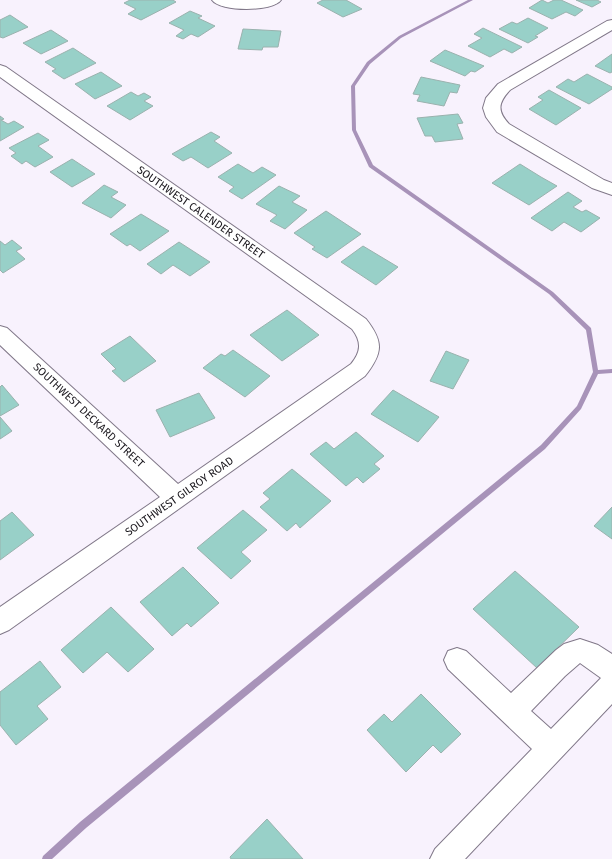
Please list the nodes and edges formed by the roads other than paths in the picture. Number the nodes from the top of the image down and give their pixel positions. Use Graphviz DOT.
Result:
graph roads {
  1 [pos="219,0"];
  2 [pos="274,0"];
  3 [pos="612,24"];
  4 [pos="0,70"];
  5 [pos="605,187"];
  6 [pos="3,340"];
  7 [pos="358,370"];
  8 [pos="177,498"];
  9 [pos="0,622"];
  10 [pos="457,660"];
  11 [pos="612,670"];
  12 [pos="612,685"];
  13 [pos="512,712"];
  14 [pos="551,748"];
  15 [pos="445,859"];
  1 -- 2 [label="street"];
  3 -- 5 [label="street"];
  4 -- 7 [label="street, SOUTHWEST CALENDER STREET"];
  6 -- 8 [label="street, SOUTHWEST DECKARD STREET"];
  7 -- 8 [label="street, SOUTHWEST GILROY ROAD"];
  8 -- 9 [label="street, SOUTHWEST GILROY ROAD"];
  10 -- 13 [label="street"];
  11 -- 13 [label="street"];
  12 -- 14 [label="street"];
  13 -- 14 [label="street"];
  14 -- 15 [label="street"];
}
